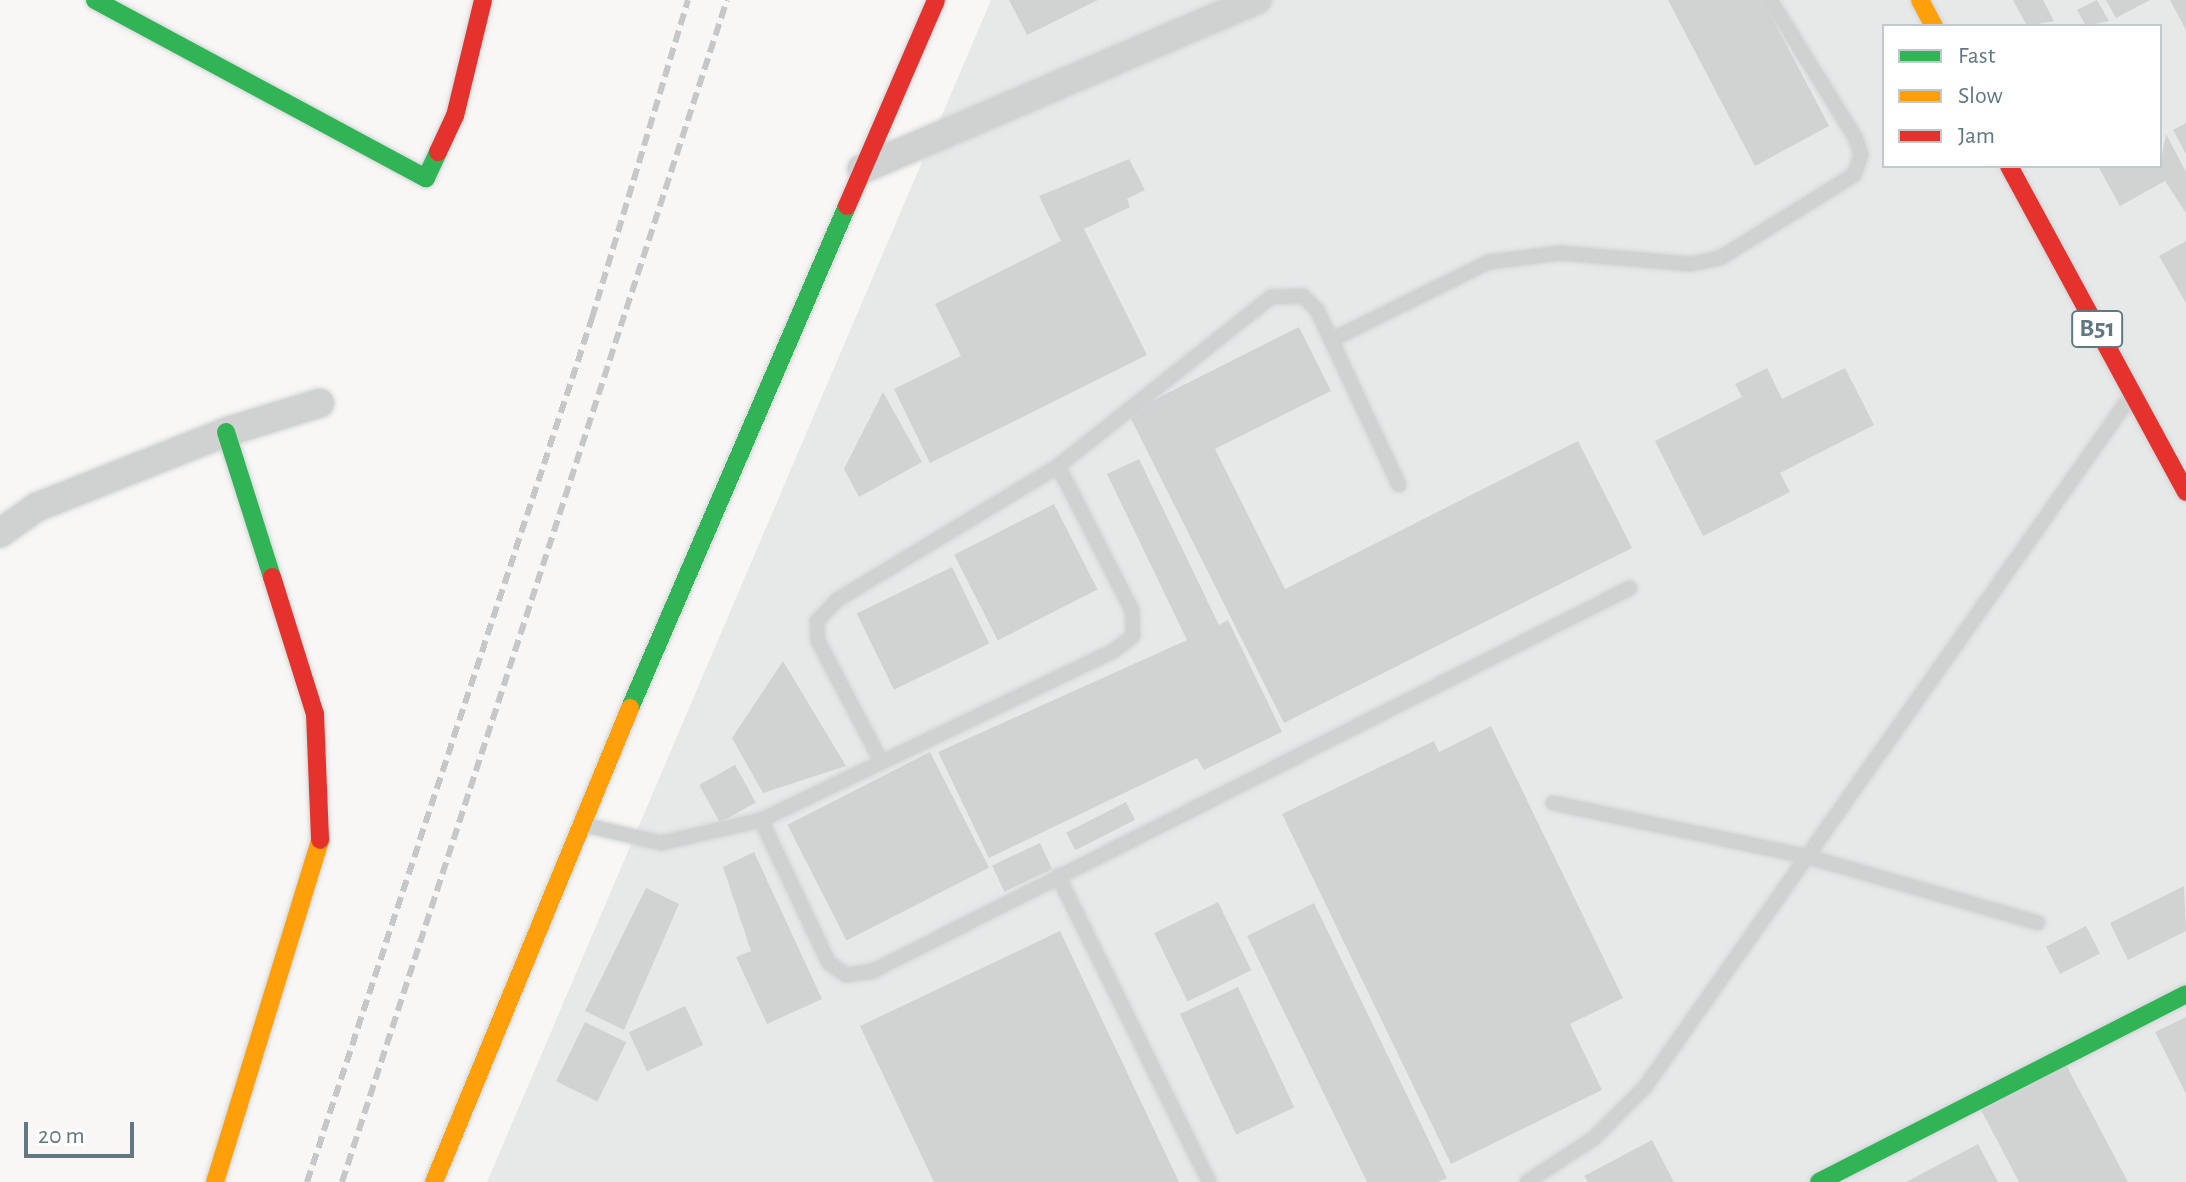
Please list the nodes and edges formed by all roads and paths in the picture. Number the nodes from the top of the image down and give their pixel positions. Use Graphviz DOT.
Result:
graph roads {
  1 [pos="95,0"];
  2 [pos="483,0"];
  3 [pos="936,0"];
  4 [pos="1257,0"];
  5 [pos="1770,0"];
  6 [pos="1920,0"];
  7 [pos="1933,24"];
  8 [pos="2010,168"];
  9 [pos="862,169"];
  10 [pos="1331,340"];
  11 [pos="2132,394"];
  12 [pos="320,403"];
  13 [pos="226,432"];
  14 [pos="1058,466"];
  15 [pos="1399,485"];
  16 [pos="2186,492"];
  17 [pos="0,533"];
  18 [pos="1630,588"];
  19 [pos="881,761"];
  20 [pos="1553,803"];
  21 [pos="761,820"];
  22 [pos="585,825"];
  23 [pos="1805,856"];
  24 [pos="1058,876"];
  25 [pos="2038,923"];
  26 [pos="2186,994"];
  27 [pos="215,1182"];
  28 [pos="434,1182"];
  29 [pos="1209,1182"];
  30 [pos="1527,1182"];
  31 [pos="1819,1182"];
  1 -- 2 [label="main road"];
  3 -- 9 [label="main road"];
  4 -- 9 [label="street"];
  5 -- 10 [label="lane"];
  6 -- 7 [label="main road"];
  8 -- 11 [label="main road, B51"];
  9 -- 22 [label="main road"];
  10 -- 14 [label="lane"];
  10 -- 15 [label="lane"];
  11 -- 16 [label="main road, B51"];
  11 -- 23 [label="lane"];
  12 -- 13 [label="street"];
  13 -- 17 [label="street"];
  13 -- 27 [label="main road"];
  14 -- 19 [label="lane"];
  14 -- 19 [label="lane"];
  18 -- 24 [label="lane"];
  19 -- 21 [label="lane"];
  20 -- 23 [label="lane"];
  21 -- 22 [label="lane"];
  21 -- 24 [label="lane"];
  22 -- 28 [label="main road"];
  23 -- 25 [label="lane"];
  23 -- 30 [label="lane"];
  24 -- 29 [label="lane"];
  26 -- 31 [label="main road"];
}
